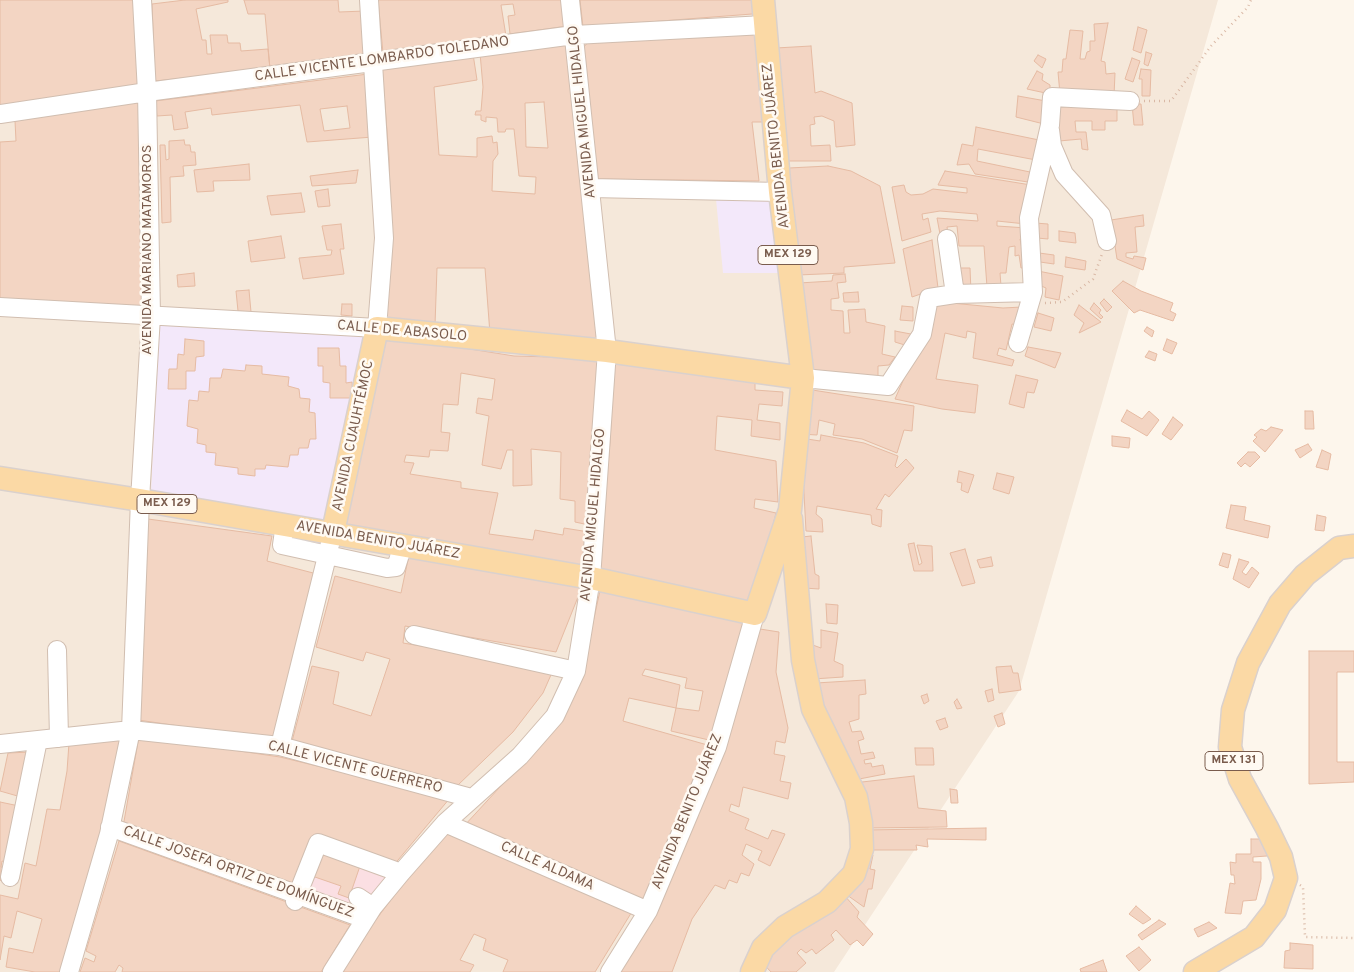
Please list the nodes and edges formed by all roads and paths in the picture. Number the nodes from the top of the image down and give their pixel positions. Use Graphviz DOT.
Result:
graph roads {
  1 [pos="142,0"];
  2 [pos="369,0"];
  3 [pos="570,0"];
  4 [pos="763,0"];
  5 [pos="1251,0"];
  6 [pos="765,25"];
  7 [pos="574,35"];
  8 [pos="375,61"];
  9 [pos="147,92"];
  10 [pos="1130,101"];
  11 [pos="0,114"];
  12 [pos="1050,125"];
  13 [pos="591,188"];
  14 [pos="780,192"];
  15 [pos="947,239"];
  16 [pos="1107,241"];
  17 [pos="955,294"];
  18 [pos="1031,297"];
  19 [pos="0,307"];
  20 [pos="151,316"];
  21 [pos="377,328"];
  22 [pos="1018,343"];
  23 [pos="607,351"];
  24 [pos="803,378"];
  25 [pos="0,478"];
  26 [pos="140,500"];
  27 [pos="790,510"];
  28 [pos="286,524"];
  29 [pos="333,532"];
  30 [pos="403,545"];
  31 [pos="1354,546"];
  32 [pos="328,556"];
  33 [pos="591,578"];
  34 [pos="755,614"];
  35 [pos="414,635"];
  36 [pos="58,650"];
  37 [pos="576,671"];
  38 [pos="131,730"];
  39 [pos="59,738"];
  40 [pos="38,740"];
  41 [pos="0,744"];
  42 [pos="280,746"];
  43 [pos="471,798"];
  44 [pos="445,823"];
  45 [pos="110,830"];
  46 [pos="400,874"];
  47 [pos="10,877"];
  48 [pos="1286,878"];
  49 [pos="358,897"];
  50 [pos="298,898"];
  51 [pos="648,911"];
  52 [pos="367,917"];
  53 [pos="1354,938"];
  54 [pos="69,972"];
  55 [pos="332,972"];
  56 [pos="610,972"];
  57 [pos="752,972"];
  58 [pos="1195,972"];
  1 -- 9 [label="street, AVENIDA MARIANO MATAMOROS"];
  2 -- 8 [label="street, AVENIDA CUAUHTÉMOC"];
  3 -- 7 [label="street, AVENIDA MIGUEL HIDALGO"];
  4 -- 6 [label="main road, AVENIDA BENITO JUÁREZ / MEX 129"];
  5 -- 10 [label="path"];
  6 -- 7 [label="street, CALLE VICENTE LOMBARDO TOLEDANO"];
  6 -- 14 [label="main road, AVENIDA BENITO JUÁREZ / MEX 129"];
  7 -- 8 [label="street, CALLE VICENTE LOMBARDO TOLEDANO"];
  7 -- 13 [label="street, AVENIDA MIGUEL HIDALGO"];
  8 -- 9 [label="street, CALLE VICENTE LOMBARDO TOLEDANO"];
  8 -- 21 [label="street, AVENIDA CUAUHTÉMOC"];
  9 -- 11 [label="street, CALLE VICENTE LOMBARDO TOLEDANO"];
  9 -- 20 [label="street, AVENIDA MARIANO MATAMOROS"];
  10 -- 12 [label="street"];
  12 -- 16 [label="street"];
  12 -- 18 [label="street"];
  13 -- 14 [label="street"];
  13 -- 23 [label="street, AVENIDA MIGUEL HIDALGO"];
  14 -- 24 [label="main road, AVENIDA BENITO JUÁREZ / MEX 129"];
  15 -- 17 [label="street"];
  16 -- 18 [label="path"];
  17 -- 18 [label="street"];
  17 -- 24 [label="street"];
  18 -- 22 [label="street"];
  19 -- 20 [label="street, CALLE DE ABASOLO"];
  20 -- 21 [label="street, CALLE DE ABASOLO"];
  20 -- 26 [label="street, AVENIDA MARIANO MATAMOROS"];
  21 -- 23 [label="main road, CALLE DE ABASOLO"];
  21 -- 29 [label="main road, AVENIDA CUAUHTÉMOC"];
  23 -- 24 [label="main road, CALLE DE ABASOLO"];
  23 -- 33 [label="street, AVENIDA MIGUEL HIDALGO"];
  24 -- 27 [label="main road, AVENIDA BENITO JUÁREZ / MEX 129"];
  25 -- 26 [label="main road, AVENIDA BENITO JUÁREZ / MEX 129"];
  26 -- 28 [label="main road, AVENIDA BENITO JUÁREZ / MEX 129"];
  26 -- 38 [label="street, AVENIDA MARIANO MATAMOROS"];
  27 -- 34 [label="main road, AVENIDA BENITO JUÁREZ / MEX 129"];
  27 -- 57 [label="main road"];
  28 -- 29 [label="main road, AVENIDA BENITO JUÁREZ / MEX 129"];
  28 -- 32 [label="street"];
  29 -- 30 [label="main road, AVENIDA BENITO JUÁREZ / MEX 129"];
  29 -- 32 [label="street, AVENIDA CUAUHTÉMOC"];
  30 -- 32 [label="street"];
  30 -- 33 [label="main road, AVENIDA BENITO JUÁREZ / MEX 129"];
  31 -- 48 [label="main road, MEX 131"];
  32 -- 42 [label="street, AVENIDA CUAUHTÉMOC"];
  33 -- 34 [label="main road, AVENIDA BENITO JUÁREZ / MEX 129"];
  33 -- 37 [label="street, AVENIDA MIGUEL HIDALGO"];
  34 -- 51 [label="street, AVENIDA BENITO JUÁREZ"];
  35 -- 37 [label="street"];
  36 -- 39 [label="street"];
  37 -- 43 [label="street, AVENIDA MIGUEL HIDALGO"];
  38 -- 39 [label="street, CALLE VICENTE GUERRERO"];
  38 -- 42 [label="street, CALLE VICENTE GUERRERO"];
  38 -- 45 [label="street, AVENIDA MARIANO MATAMOROS"];
  39 -- 40 [label="street, CALLE VICENTE GUERRERO"];
  40 -- 41 [label="street, CALLE VICENTE GUERRERO"];
  40 -- 47 [label="street"];
  42 -- 43 [label="street, CALLE VICENTE GUERRERO"];
  43 -- 44 [label="street, AVENIDA MIGUEL HIDALGO"];
  44 -- 46 [label="street, AVENIDA MIGUEL HIDALGO"];
  44 -- 51 [label="street, CALLE ALDAMA"];
  45 -- 50 [label="street, CALLE JOSEFA ORTIZ DE DOMÍNGUEZ"];
  45 -- 54 [label="street, AVENIDA MARIANO MATAMOROS"];
  46 -- 50 [label="street"];
  46 -- 52 [label="street, AVENIDA MIGUEL HIDALGO"];
  48 -- 53 [label="path"];
  48 -- 58 [label="main road"];
  49 -- 52 [label="street"];
  50 -- 52 [label="street, CALLE JOSEFA ORTIZ DE DOMÍNGUEZ"];
  51 -- 56 [label="street, AVENIDA BENITO JUÁREZ"];
  52 -- 55 [label="street, AVENIDA MIGUEL HIDALGO"];
}
